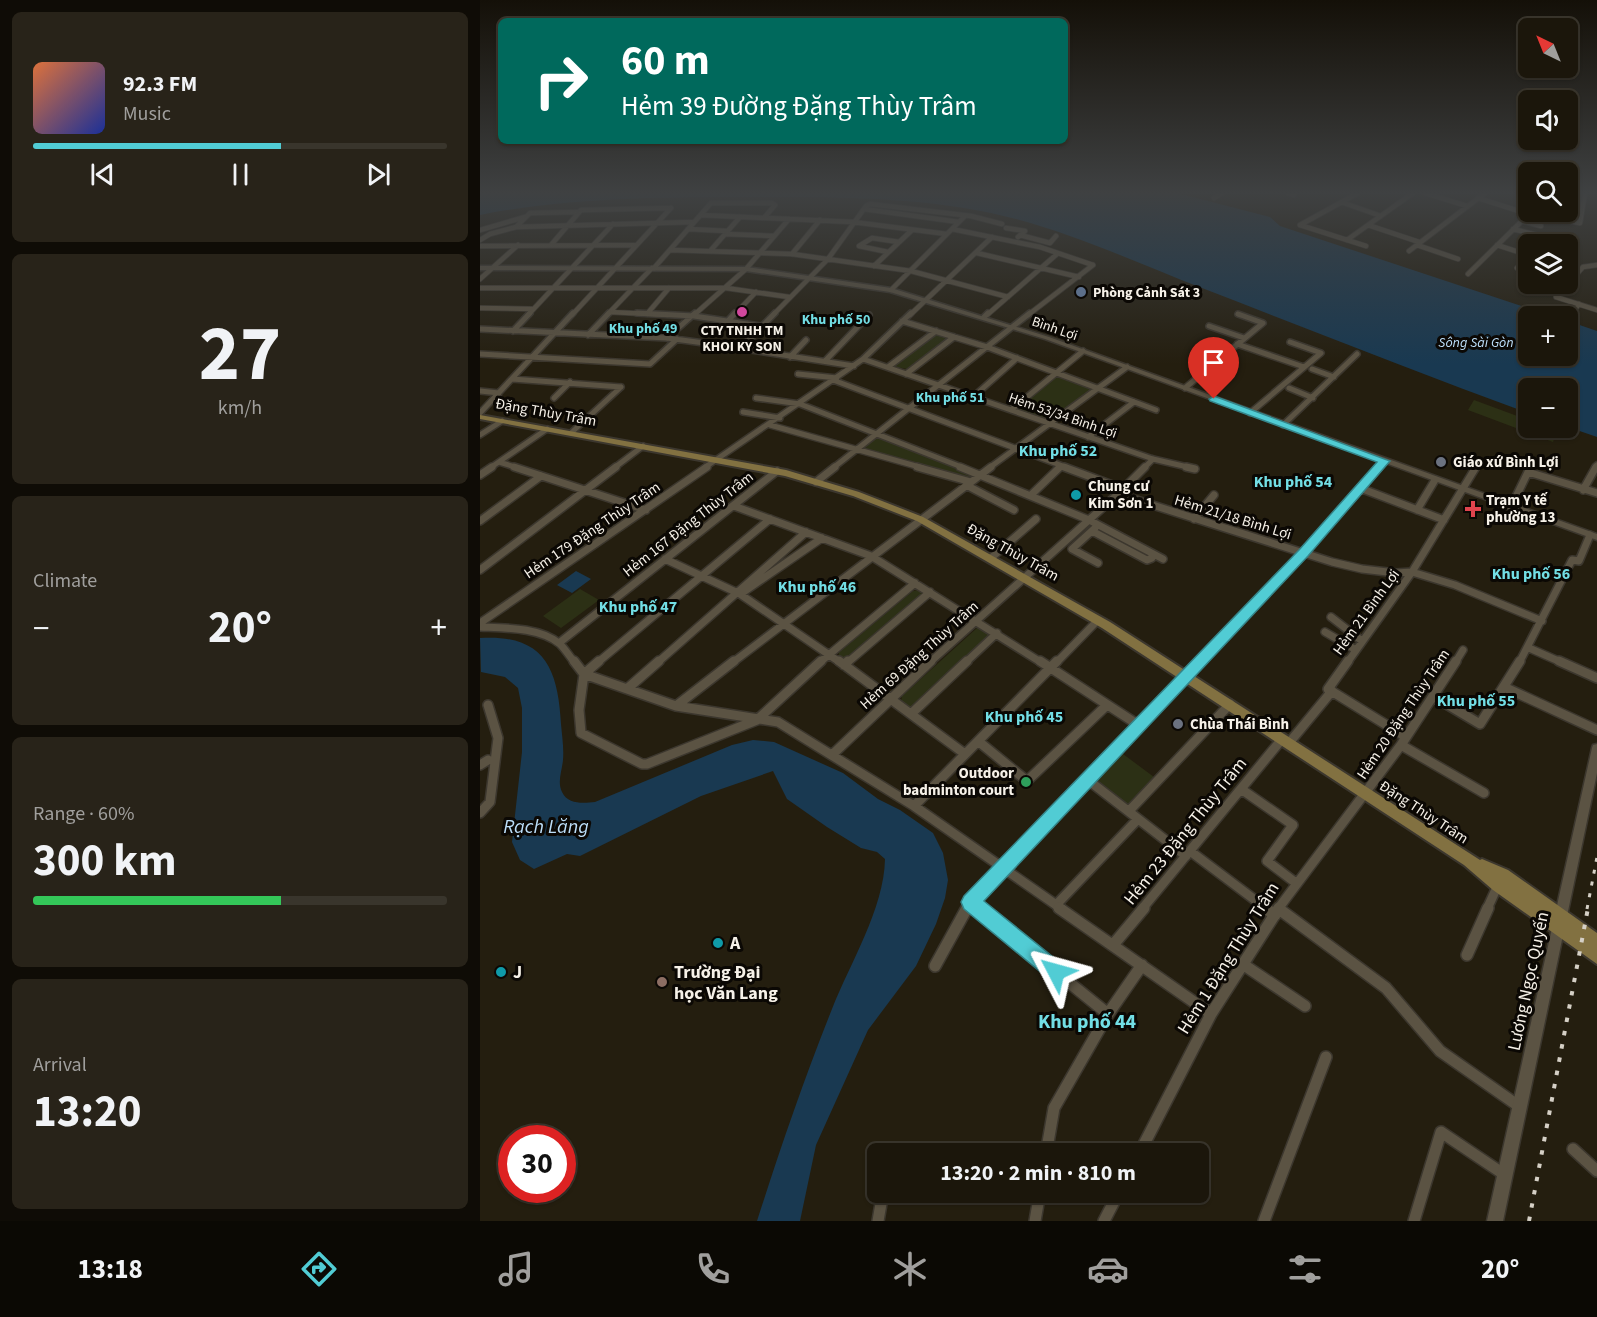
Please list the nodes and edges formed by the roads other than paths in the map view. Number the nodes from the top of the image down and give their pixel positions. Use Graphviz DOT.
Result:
graph roads {
  1 [pos="514,250"];
  2 [pos="588,250"];
  3 [pos="631,250"];
  4 [pos="670,250"];
  5 [pos="711,250"];
  6 [pos="795,250"];
  7 [pos="834,250"];
  8 [pos="878,250"];
  9 [pos="890,250"];
  10 [pos="931,250"];
  11 [pos="980,250"];
  12 [pos="1042,250"];
  13 [pos="1435,250"];
  14 [pos="1492,250"];
  15 [pos="761,251"];
  16 [pos="888,252"];
  17 [pos="977,253"];
  18 [pos="792,254"];
  19 [pos="1057,254"];
  20 [pos="828,259"];
  21 [pos="1458,259"];
  22 [pos="1597,265"];
  23 [pos="874,266"];
  24 [pos="480,268"];
  25 [pos="494,268"];
  26 [pos="572,268"];
  27 [pos="615,268"];
  28 [pos="653,268"];
  29 [pos="1041,268"];
  30 [pos="746,269"];
  31 [pos="911,271"];
  32 [pos="1468,274"];
  33 [pos="809,277"];
  34 [pos="1079,277"];
  35 [pos="480,279"];
  36 [pos="947,280"];
  37 [pos="480,288"];
  38 [pos="553,288"];
  39 [pos="597,288"];
  40 [pos="633,288"];
  41 [pos="669,288"];
  42 [pos="726,288"];
  43 [pos="891,290"];
  44 [pos="756,292"];
  45 [pos="789,297"];
  46 [pos="1008,297"];
  47 [pos="925,300"];
  48 [pos="1579,304"];
  49 [pos="480,308"];
  50 [pos="533,309"];
  51 [pos="1597,310"];
  52 [pos="610,312"];
  53 [pos="647,314"];
  54 [pos="1238,314"];
  55 [pos="869,315"];
  56 [pos="694,316"];
  57 [pos="984,317"];
  58 [pos="728,321"];
  59 [pos="902,321"];
  60 [pos="760,326"];
  61 [pos="1012,326"];
  62 [pos="1209,326"];
  63 [pos="480,329"];
  64 [pos="513,331"];
  65 [pos="936,332"];
  66 [pos="554,333"];
  67 [pos="588,335"];
  68 [pos="954,337"];
  69 [pos="668,338"];
  70 [pos="1244,338"];
  71 [pos="677,339"];
  72 [pos="806,340"];
  73 [pos="1290,342"];
  74 [pos="704,343"];
  75 [pos="1238,344"];
  76 [pos="725,346"];
  77 [pos="987,346"];
  78 [pos="741,348"];
  79 [pos="1083,351"];
  80 [pos="480,354"];
  81 [pos="1357,354"];
  82 [pos="533,356"];
  83 [pos="790,357"];
  84 [pos="1017,358"];
  85 [pos="863,359"];
  86 [pos="825,361"];
  87 [pos="854,366"];
  88 [pos="1127,367"];
  89 [pos="1304,367"];
  90 [pos="888,368"];
  91 [pos="1312,369"];
  92 [pos="1057,372"];
  93 [pos="798,374"];
  94 [pos="906,374"];
  95 [pos="1334,377"];
  96 [pos="512,379"];
  97 [pos="835,379"];
  98 [pos="570,382"];
  99 [pos="938,385"];
  100 [pos="1099,387"];
  101 [pos="1185,388"];
  102 [pos="1289,388"];
  103 [pos="480,391"];
  104 [pos="499,393"];
  105 [pos="973,397"];
  106 [pos="756,398"];
  107 [pos="1312,398"];
  108 [pos="554,399"];
  109 [pos="1134,402"];
  110 [pos="800,404"];
  111 [pos="908,409"];
  112 [pos="1011,410"];
  113 [pos="1156,410"];
  114 [pos="742,412"];
  115 [pos="1250,412"];
  116 [pos="480,415"];
  117 [pos="780,418"];
  118 [pos="502,421"];
  119 [pos="1050,424"];
  120 [pos="770,425"];
  121 [pos="1283,425"];
  122 [pos="547,429"];
  123 [pos="571,433"];
  124 [pos="877,434"];
  125 [pos="480,435"];
  126 [pos="1088,437"];
  127 [pos="643,446"];
  128 [pos="1016,449"];
  129 [pos="856,450"];
  130 [pos="1153,459"];
  131 [pos="720,460"];
  132 [pos="1384,461"];
  133 [pos="499,462"];
  134 [pos="1478,464"];
  135 [pos="1597,465"];
  136 [pos="1060,466"];
  137 [pos="1195,469"];
  138 [pos="777,471"];
  139 [pos="480,475"];
  140 [pos="981,475"];
  141 [pos="542,476"];
  142 [pos="1435,480"];
  143 [pos="816,482"];
  144 [pos="968,484"];
  145 [pos="1360,488"];
  146 [pos="585,490"];
  147 [pos="1462,490"];
  148 [pos="1583,490"];
  149 [pos="1120,492"];
  150 [pos="1597,493"];
  151 [pos="1031,495"];
  152 [pos="1214,495"];
  153 [pos="734,506"];
  154 [pos="1510,507"];
  155 [pos="646,510"];
  156 [pos="1014,510"];
  157 [pos="1417,510"];
  158 [pos="770,519"];
  159 [pos="920,519"];
  160 [pos="1036,519"];
  161 [pos="1194,519"];
  162 [pos="1089,520"];
  163 [pos="1444,520"];
  164 [pos="480,521"];
  165 [pos="1099,525"];
  166 [pos="1092,531"];
  167 [pos="806,532"];
  168 [pos="1593,536"];
  169 [pos="822,538"];
  170 [pos="1304,553"];
  171 [pos="1154,554"];
  172 [pos="871,556"];
  173 [pos="991,558"];
  174 [pos="665,559"];
  175 [pos="1163,559"];
  176 [pos="1098,563"];
  177 [pos="480,570"];
  178 [pos="1412,572"];
  179 [pos="703,575"];
  180 [pos="1024,577"];
  181 [pos="915,583"];
  182 [pos="930,592"];
  183 [pos="739,593"];
  184 [pos="484,616"];
  185 [pos="1330,617"];
  186 [pos="1098,620"];
  187 [pos="977,621"];
  188 [pos="1542,621"];
  189 [pos="783,623"];
  190 [pos="480,625"];
  191 [pos="1325,632"];
  192 [pos="997,633"];
  193 [pos="1362,641"];
  194 [pos="559,643"];
  195 [pos="1529,648"];
  196 [pos="1356,650"];
  197 [pos="1463,650"];
  198 [pos="829,654"];
  199 [pos="844,665"];
  200 [pos="1051,668"];
  201 [pos="584,674"];
  202 [pos="1187,676"];
  203 [pos="1597,678"];
  204 [pos="1504,687"];
  205 [pos="627,689"];
  206 [pos="1332,691"];
  207 [pos="1433,696"];
  208 [pos="889,699"];
  209 [pos="1230,704"];
  210 [pos="488,705"];
  211 [pos="1107,705"];
  212 [pos="676,706"];
  213 [pos="912,713"];
  214 [pos="757,720"];
  215 [pos="1140,726"];
  216 [pos="1597,730"];
  217 [pos="978,741"];
  218 [pos="1286,741"];
  219 [pos="1404,741"];
  220 [pos="1597,748"];
  221 [pos="833,754"];
  222 [pos="965,754"];
  223 [pos="1089,780"];
  224 [pos="1241,789"];
  225 [pos="1365,793"];
  226 [pos="1484,793"];
  227 [pos="914,806"];
  228 [pos="1128,811"];
  229 [pos="480,813"];
  230 [pos="1138,819"];
  231 [pos="1188,854"];
  232 [pos="1469,860"];
  233 [pos="1004,869"];
  234 [pos="1296,883"];
  235 [pos="1498,885"];
  236 [pos="970,902"];
  237 [pos="1056,905"];
  238 [pos="1277,912"];
  239 [pos="1559,922"];
  240 [pos="1597,942"];
  241 [pos="1113,945"];
  242 [pos="1467,955"];
  243 [pos="1597,957"];
  244 [pos="1142,965"];
  245 [pos="1244,965"];
  246 [pos="935,966"];
  247 [pos="1305,1006"];
  248 [pos="1108,1014"];
  249 [pos="1211,1014"];
  250 [pos="1326,1057"];
  251 [pos="1520,1107"];
  252 [pos="1048,1143"];
  253 [pos="1145,1143"];
  254 [pos="1573,1149"];
  255 [pos="1597,1171"];
  256 [pos="1505,1175"];
  257 [pos="881,1203"];
  258 [pos="1038,1203"];
  259 [pos="1113,1203"];
  260 [pos="878,1221"];
  261 [pos="1035,1221"];
  262 [pos="1104,1221"];
  263 [pos="1264,1221"];
  264 [pos="1414,1221"];
  265 [pos="1495,1221"];
  1 -- 25 [label="street"];
  2 -- 26 [label="street"];
  3 -- 27 [label="street"];
  4 -- 5 [label="street"];
  4 -- 28 [label="street"];
  5 -- 15 [label="street"];
  6 -- 18 [label="street"];
  7 -- 20 [label="street"];
  8 -- 16 [label="street"];
  9 -- 16 [label="street"];
  10 -- 31 [label="street"];
  11 -- 17 [label="street, Hẻm 179 Đặng Thùy Trâm"];
  12 -- 19 [label="street"];
  13 -- 21 [label="street"];
  14 -- 32 [label="street"];
  15 -- 18 [label="street"];
  15 -- 30 [label="street"];
  16 -- 23 [label="street"];
  17 -- 29 [label="street"];
  17 -- 36 [label="street, Hẻm 179 Đặng Thùy Trâm"];
  18 -- 20 [label="street"];
  19 -- 29 [label="street"];
  19 -- 34 [label="street"];
  20 -- 23 [label="street"];
  20 -- 33 [label="street"];
  22 -- 48 [label="street"];
  23 -- 31 [label="street"];
  24 -- 25 [label="street, Bình Lợi"];
  25 -- 26 [label="street, Bình Lợi"];
  25 -- 35 [label="street"];
  26 -- 27 [label="street, Bình Lợi"];
  26 -- 38 [label="street"];
  27 -- 28 [label="street, Bình Lợi"];
  27 -- 39 [label="street"];
  28 -- 30 [label="street, Bình Lợi"];
  28 -- 40 [label="street"];
  29 -- 34 [label="street"];
  29 -- 46 [label="street"];
  30 -- 33 [label="street, Bình Lợi"];
  30 -- 42 [label="street"];
  31 -- 36 [label="street"];
  31 -- 43 [label="street"];
  33 -- 43 [label="street, Bình Lợi"];
  33 -- 45 [label="street"];
  34 -- 61 [label="street"];
  36 -- 46 [label="street"];
  36 -- 47 [label="street, Hẻm 179 Đặng Thùy Trâm"];
  37 -- 38 [label="street"];
  38 -- 39 [label="street"];
  38 -- 50 [label="street"];
  39 -- 40 [label="street"];
  39 -- 66 [label="street"];
  40 -- 41 [label="street"];
  40 -- 52 [label="street"];
  41 -- 42 [label="street"];
  41 -- 53 [label="street"];
  42 -- 44 [label="street"];
  42 -- 56 [label="street"];
  43 -- 47 [label="street, Bình Lợi"];
  44 -- 45 [label="street"];
  44 -- 58 [label="street"];
  45 -- 60 [label="street"];
  46 -- 57 [label="street"];
  47 -- 57 [label="street, Bình Lợi"];
  47 -- 59 [label="street, Hẻm 179 Đặng Thùy Trâm"];
  48 -- 51 [label="street"];
  49 -- 50 [label="street"];
  50 -- 64 [label="street"];
  52 -- 53 [label="street"];
  52 -- 67 [label="street"];
  53 -- 56 [label="street"];
  54 -- 70 [label="street"];
  55 -- 86 [label="street"];
  56 -- 58 [label="street"];
  56 -- 69 [label="street"];
  57 -- 61 [label="street, Bình Lợi"];
  58 -- 60 [label="street"];
  59 -- 65 [label="street"];
  59 -- 85 [label="street, Hẻm 179 Đặng Thùy Trâm"];
  60 -- 78 [label="street"];
  61 -- 77 [label="street"];
  61 -- 79 [label="street, Bình Lợi"];
  62 -- 70 [label="street"];
  63 -- 64 [label="street"];
  64 -- 66 [label="street"];
  65 -- 68 [label="street"];
  65 -- 90 [label="street"];
  66 -- 67 [label="street"];
  66 -- 82 [label="street"];
  67 -- 69 [label="street"];
  68 -- 77 [label="street"];
  68 -- 94 [label="street"];
  69 -- 71 [label="street"];
  70 -- 75 [label="street"];
  71 -- 74 [label="street"];
  71 -- 82 [label="street"];
  72 -- 83 [label="street"];
  73 -- 89 [label="street"];
  75 -- 89 [label="street"];
  75 -- 101 [label="street"];
  76 -- 78 [label="street"];
  77 -- 84 [label="street"];
  77 -- 99 [label="street"];
  78 -- 83 [label="street"];
  79 -- 88 [label="street, Bình Lợi"];
  79 -- 92 [label="street"];
  80 -- 82 [label="street"];
  81 -- 95 [label="street"];
  82 -- 96 [label="street"];
  83 -- 86 [label="street"];
  84 -- 92 [label="street"];
  84 -- 105 [label="street"];
  85 -- 87 [label="street, Hẻm 179 Đặng Thùy Trâm"];
  85 -- 90 [label="street, Hẻm 53/34 Bình Lợi"];
  86 -- 87 [label="street"];
  87 -- 97 [label="street, Hẻm 179 Đặng Thùy Trâm"];
  88 -- 100 [label="street"];
  88 -- 101 [label="street, Bình Lợi"];
  89 -- 115 [label="street"];
  90 -- 94 [label="street, Hẻm 53/34 Bình Lợi"];
  91 -- 95 [label="street"];
  92 -- 100 [label="street"];
  92 -- 112 [label="street"];
  93 -- 97 [label="street, Hẻm 21/18 Bình Lợi"];
  94 -- 99 [label="street, Hẻm 53/34 Bình Lợi"];
  95 -- 107 [label="street"];
  96 -- 98 [label="street"];
  96 -- 104 [label="street"];
  97 -- 110 [label="street, Hẻm 179 Đặng Thùy Trâm"];
  97 -- 111 [label="street, Hẻm 21/18 Bình Lợi"];
  98 -- 108 [label="street"];
  98 -- 123 [label="street"];
  99 -- 105 [label="street, Hẻm 53/34 Bình Lợi"];
  99 -- 111 [label="street"];
  100 -- 109 [label="street"];
  100 -- 119 [label="street"];
  101 -- 115 [label="street, Bình Lợi"];
  102 -- 107 [label="street"];
  103 -- 104 [label="street"];
  104 -- 116 [label="street"];
  105 -- 112 [label="street, Hẻm 53/34 Bình Lợi"];
  106 -- 110 [label="street"];
  107 -- 121 [label="street"];
  109 -- 113 [label="street"];
  109 -- 126 [label="street"];
  110 -- 117 [label="street, Hẻm 179 Đặng Thùy Trâm"];
  110 -- 124 [label="street"];
  111 -- 124 [label="street"];
  111 -- 128 [label="street, Hẻm 21/18 Bình Lợi"];
  112 -- 119 [label="street, Hẻm 53/34 Bình Lợi"];
  114 -- 117 [label="street"];
  115 -- 121 [label="street, Bình Lợi"];
  116 -- 118 [label="main road, Đặng Thùy Trâm"];
  117 -- 120 [label="street, Hẻm 179 Đặng Thùy Trâm"];
  118 -- 122 [label="main road, Đặng Thùy Trâm"];
  118 -- 125 [label="street"];
  119 -- 126 [label="street, Hẻm 53/34 Bình Lợi"];
  119 -- 128 [label="street"];
  120 -- 129 [label="street"];
  120 -- 131 [label="street, Hẻm 179 Đặng Thùy Trâm"];
  121 -- 132 [label="street, Bình Lợi"];
  122 -- 123 [label="main road, Đặng Thùy Trâm"];
  122 -- 133 [label="street"];
  123 -- 127 [label="main road, Đặng Thùy Trâm"];
  124 -- 129 [label="street"];
  124 -- 140 [label="street"];
  126 -- 130 [label="street, Hẻm 53/34 Bình Lợi"];
  127 -- 131 [label="main road, Đặng Thùy Trâm"];
  127 -- 146 [label="street"];
  128 -- 136 [label="street, Hẻm 21/18 Bình Lợi"];
  128 -- 140 [label="street"];
  129 -- 143 [label="street"];
  129 -- 144 [label="street"];
  130 -- 137 [label="street, Hẻm 53/34 Bình Lợi"];
  130 -- 149 [label="street, Hẻm 69 Đặng Thùy Trâm"];
  131 -- 138 [label="main road, Đặng Thùy Trâm"];
  131 -- 155 [label="street, Hẻm 179 Đặng Thùy Trâm"];
  132 -- 142 [label="street, Bình Lợi"];
  132 -- 145 [label="street"];
  133 -- 139 [label="street"];
  133 -- 141 [label="street"];
  134 -- 147 [label="street, Hẻm 21 Bình Lợi"];
  135 -- 148 [label="street"];
  136 -- 149 [label="street, Hẻm 21/18 Bình Lợi"];
  136 -- 151 [label="street"];
  138 -- 143 [label="main road, Đặng Thùy Trâm"];
  138 -- 153 [label="street, Hẻm 167 Đặng Thùy Trâm"];
  140 -- 144 [label="street"];
  140 -- 151 [label="street"];
  141 -- 146 [label="street"];
  141 -- 164 [label="street"];
  142 -- 147 [label="street, Bình Lợi"];
  142 -- 157 [label="street"];
  143 -- 159 [label="main road, Đặng Thùy Trâm"];
  144 -- 156 [label="street"];
  144 -- 159 [label="street"];
  145 -- 157 [label="street"];
  145 -- 170 [label="street"];
  146 -- 155 [label="street"];
  146 -- 177 [label="street"];
  147 -- 154 [label="street, Bình Lợi"];
  147 -- 163 [label="street, Hẻm 21 Bình Lợi"];
  148 -- 150 [label="street"];
  148 -- 154 [label="street"];
  149 -- 161 [label="street, Hẻm 21/18 Bình Lợi"];
  149 -- 162 [label="street, Hẻm 69 Đặng Thùy Trâm"];
  151 -- 162 [label="street"];
  152 -- 161 [label="street"];
  153 -- 158 [label="street"];
  153 -- 174 [label="street, Hẻm 167 Đặng Thùy Trâm"];
  154 -- 168 [label="street, Bình Lợi"];
  155 -- 184 [label="street, Hẻm 179 Đặng Thùy Trâm"];
  157 -- 163 [label="street"];
  158 -- 167 [label="street"];
  158 -- 179 [label="street"];
  159 -- 172 [label="street"];
  159 -- 173 [label="main road, Đặng Thùy Trâm"];
  160 -- 173 [label="street"];
  161 -- 170 [label="street, Hẻm 21/18 Bình Lợi"];
  162 -- 165 [label="street"];
  162 -- 180 [label="street, Hẻm 69 Đặng Thùy Trâm"];
  163 -- 178 [label="street, Hẻm 21 Bình Lợi"];
  165 -- 166 [label="street"];
  165 -- 171 [label="street"];
  166 -- 171 [label="street"];
  166 -- 176 [label="street"];
  167 -- 169 [label="street"];
  167 -- 183 [label="street"];
  168 -- 188 [label="street"];
  169 -- 172 [label="street"];
  169 -- 183 [label="street"];
  170 -- 178 [label="street, Hẻm 21/18 Bình Lợi"];
  170 -- 202 [label="street"];
  171 -- 175 [label="street"];
  172 -- 181 [label="street"];
  172 -- 189 [label="street"];
  173 -- 180 [label="main road, Đặng Thùy Trâm"];
  174 -- 179 [label="street"];
  174 -- 194 [label="street, Hẻm 167 Đặng Thùy Trâm"];
  178 -- 188 [label="street, Hẻm 21/18 Bình Lợi"];
  178 -- 193 [label="street, Hẻm 21 Bình Lợi"];
  179 -- 183 [label="street"];
  179 -- 201 [label="street"];
  180 -- 186 [label="main road, Đặng Thùy Trâm"];
  180 -- 187 [label="street, Hẻm 69 Đặng Thùy Trâm"];
  181 -- 182 [label="street"];
  181 -- 198 [label="street"];
  182 -- 187 [label="street"];
  182 -- 199 [label="street"];
  183 -- 189 [label="street"];
  183 -- 205 [label="street"];
  184 -- 190 [label="street, Hẻm 179 Đặng Thùy Trâm"];
  185 -- 193 [label="street"];
  186 -- 200 [label="street"];
  186 -- 202 [label="main road, Đặng Thùy Trâm"];
  187 -- 192 [label="street"];
  187 -- 208 [label="street, Hẻm 69 Đặng Thùy Trâm"];
  188 -- 195 [label="street"];
  189 -- 198 [label="street"];
  189 -- 212 [label="street"];
  190 -- 194 [label="street"];
  191 -- 196 [label="street"];
  192 -- 200 [label="street"];
  192 -- 213 [label="street"];
  193 -- 196 [label="street, Hẻm 21 Bình Lợi"];
  194 -- 201 [label="street"];
  195 -- 203 [label="street"];
  195 -- 204 [label="street"];
  196 -- 206 [label="street, Hẻm 21 Bình Lợi"];
  197 -- 207 [label="street, Hẻm 20 Đặng Thùy Trâm"];
  198 -- 199 [label="street"];
  198 -- 214 [label="street"];
  199 -- 208 [label="street"];
  200 -- 211 [label="street"];
  200 -- 217 [label="street"];
  201 -- 205 [label="street"];
  201 -- 214 [label="street"];
  202 -- 209 [label="main road, Đặng Thùy Trâm"];
  202 -- 215 [label="street"];
  204 -- 207 [label="street"];
  204 -- 216 [label="street"];
  205 -- 212 [label="street"];
  206 -- 218 [label="street, Hẻm 21 Bình Lợi"];
  206 -- 219 [label="street"];
  207 -- 219 [label="street, Hẻm 20 Đặng Thùy Trâm"];
  208 -- 213 [label="street"];
  208 -- 221 [label="street, Hẻm 69 Đặng Thùy Trâm"];
  209 -- 218 [label="main road, Đặng Thùy Trâm"];
  209 -- 228 [label="street"];
  210 -- 229 [label="street"];
  211 -- 215 [label="street"];
  211 -- 217 [label="street"];
  212 -- 214 [label="street"];
  213 -- 222 [label="street"];
  214 -- 221 [label="street"];
  215 -- 223 [label="street"];
  217 -- 222 [label="street"];
  218 -- 224 [label="street, Hẻm 23 Đặng Thùy Trâm"];
  218 -- 225 [label="main road, Đặng Thùy Trâm"];
  219 -- 225 [label="street, Hẻm 20 Đặng Thùy Trâm"];
  219 -- 226 [label="street"];
  220 -- 239 [label="street, Lương Ngọc Quyến"];
  221 -- 227 [label="street"];
  222 -- 227 [label="street"];
  223 -- 228 [label="street"];
  223 -- 233 [label="street"];
  224 -- 231 [label="street, Hẻm 23 Đặng Thùy Trâm"];
  224 -- 234 [label="street"];
  225 -- 232 [label="main road, Đặng Thùy Trâm"];
  225 -- 234 [label="street, Hẻm 1 Đặng Thùy Trâm"];
  227 -- 233 [label="street"];
  228 -- 230 [label="street"];
  230 -- 231 [label="street"];
  230 -- 237 [label="street"];
  231 -- 238 [label="street"];
  231 -- 241 [label="street, Hẻm 23 Đặng Thùy Trâm"];
  232 -- 235 [label="main road, Đặng Thùy Trâm"];
  232 -- 239 [label="main road, Đặng Thùy Trâm"];
  233 -- 236 [label="street"];
  233 -- 237 [label="street"];
  234 -- 238 [label="street, Hẻm 1 Đặng Thùy Trâm"];
  235 -- 239 [label="main road, Đặng Thùy Trâm"];
  235 -- 242 [label="street"];
  236 -- 246 [label="street"];
  236 -- 248 [label="street"];
  237 -- 241 [label="street"];
  238 -- 245 [label="street, Hẻm 1 Đặng Thùy Trâm"];
  238 -- 251 [label="street"];
  239 -- 240 [label="main road, Đặng Thùy Trâm"];
  239 -- 243 [label="main road, Đặng Thùy Trâm"];
  239 -- 251 [label="street, Lương Ngọc Quyến"];
  241 -- 244 [label="street"];
  244 -- 248 [label="street"];
  244 -- 249 [label="street"];
  245 -- 247 [label="street"];
  245 -- 249 [label="street, Hẻm 1 Đặng Thùy Trâm"];
  248 -- 252 [label="street"];
  249 -- 253 [label="street, Hẻm 1 Đặng Thùy Trâm"];
  250 -- 263 [label="street"];
  251 -- 256 [label="street, Lương Ngọc Quyến"];
  254 -- 255 [label="street"];
  256 -- 264 [label="street"];
  256 -- 265 [label="street, Lương Ngọc Quyến"];
  257 -- 260 [label="street"];
  258 -- 261 [label="street"];
  259 -- 262 [label="street"];
}
